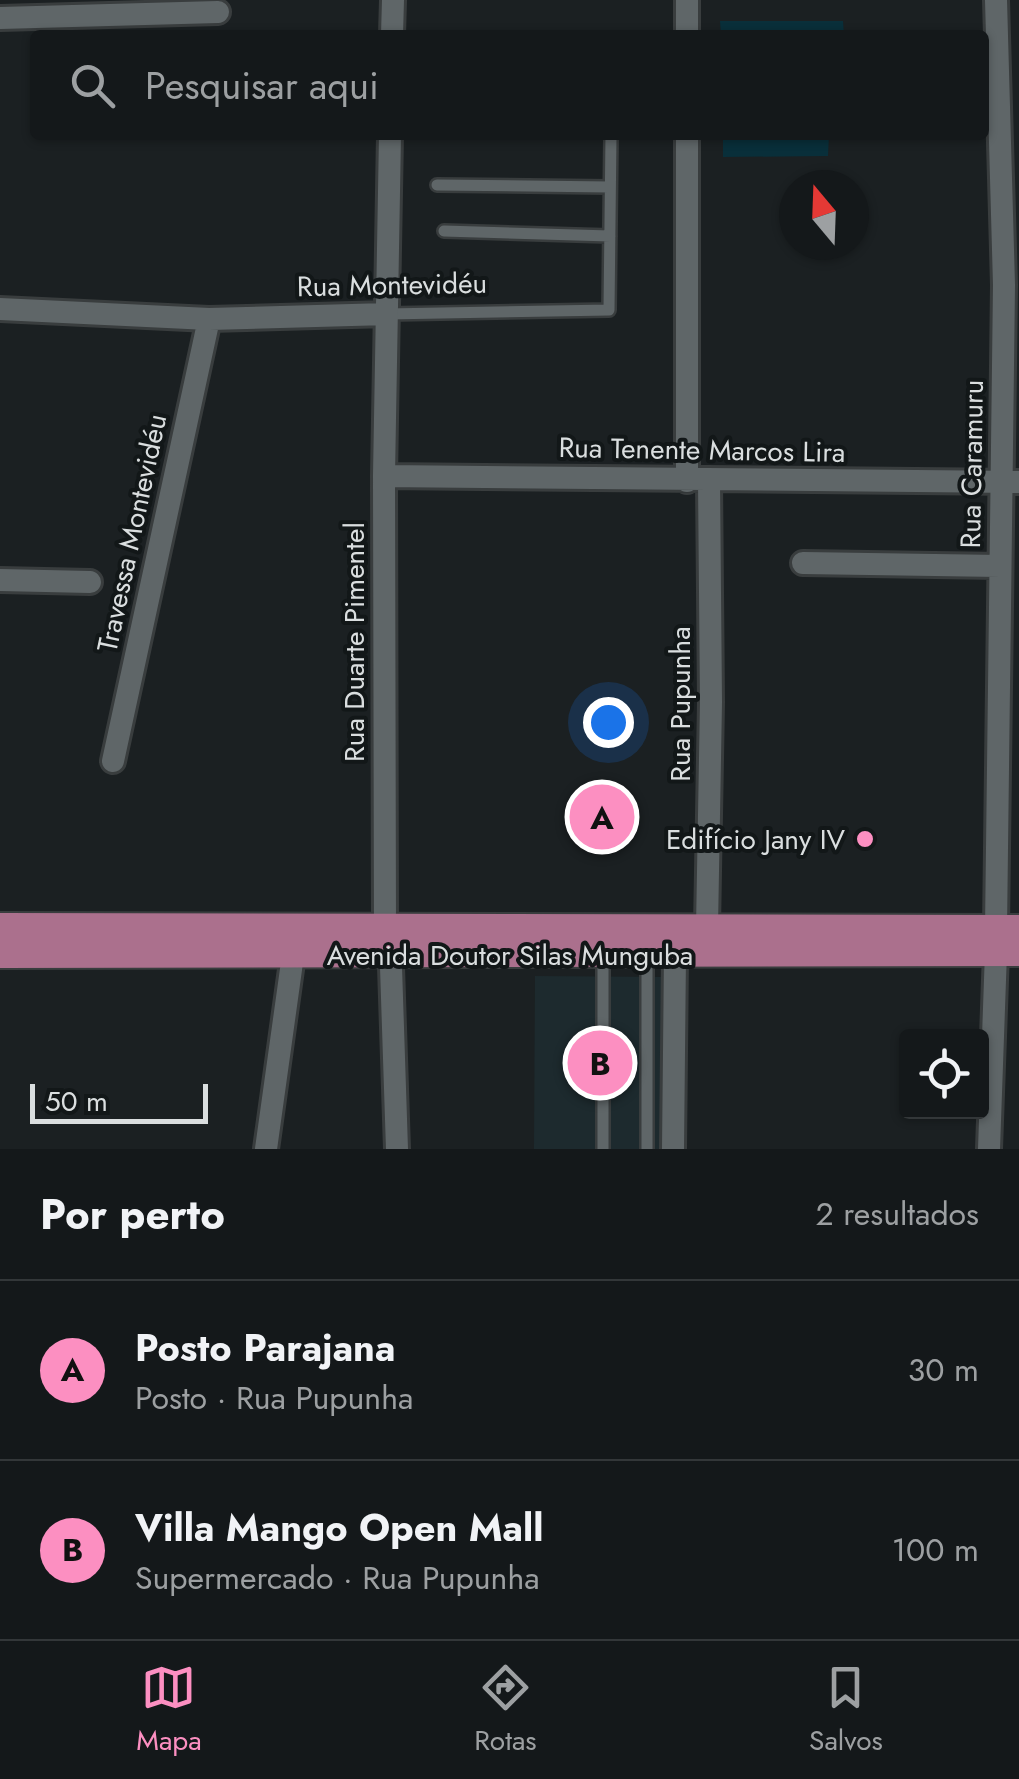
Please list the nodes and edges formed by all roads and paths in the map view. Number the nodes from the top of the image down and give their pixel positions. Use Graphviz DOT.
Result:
graph roads {
  1 [pos="392,0"];
  2 [pos="686,0"];
  3 [pos="996,0"];
  4 [pos="218,12"];
  5 [pos="0,18"];
  6 [pos="392,30"];
  7 [pos="686,30"];
  8 [pos="390,140"];
  9 [pos="611,140"];
  10 [pos="686,140"];
  11 [pos="437,185"];
  12 [pos="610,187"];
  13 [pos="444,231"];
  14 [pos="610,236"];
  15 [pos="1012,284"];
  16 [pos="0,310"];
  17 [pos="387,314"];
  18 [pos="210,318"];
  19 [pos="384,476"];
  20 [pos="698,481"];
  21 [pos="1011,482"];
  22 [pos="803,562"];
  23 [pos="1000,566"];
  24 [pos="0,580"];
  25 [pos="90,582"];
  26 [pos="113,760"];
  27 [pos="0,927"];
  28 [pos="707,928"];
  29 [pos="1007,941"];
  30 [pos="388,942"];
  31 [pos="0,954"];
  32 [pos="602,954"];
  33 [pos="294,955"];
  34 [pos="661,955"];
  35 [pos="266,1149"];
  36 [pos="398,1149"];
  37 [pos="603,1149"];
  38 [pos="647,1149"];
  39 [pos="673,1149"];
  40 [pos="989,1149"];
  1 -- 6 [label="street"];
  2 -- 7 [label="street"];
  3 -- 15 [label="street, Rua Caramuru"];
  4 -- 5 [label="street"];
  8 -- 17 [label="street, Rua Duarte Pimentel"];
  9 -- 12 [label="lane, Rua Montevidéu"];
  10 -- 20 [label="street, Rua Pupunha"];
  11 -- 12 [label="lane"];
  12 -- 14 [label="lane, Rua Montevidéu"];
  13 -- 14 [label="lane"];
  14 -- 17 [label="lane, Rua Montevidéu"];
  15 -- 21 [label="street, Rua Caramuru"];
  16 -- 18 [label="street, Rua Montevidéu"];
  17 -- 18 [label="street, Rua Montevidéu"];
  17 -- 19 [label="street, Rua Duarte Pimentel"];
  18 -- 26 [label="street, Travessa Montevidéu"];
  19 -- 20 [label="street, Rua Tenente Marcos Lira"];
  19 -- 30 [label="street, Rua Duarte Pimentel"];
  20 -- 21 [label="street, Rua Tenente Marcos Lira"];
  20 -- 28 [label="street, Rua Pupunha"];
  21 -- 23 [label="street, Rua Caramuru"];
  22 -- 23 [label="street"];
  23 -- 29 [label="street, Rua Caramuru"];
  24 -- 25 [label="street"];
  27 -- 30 [label="main road, Avenida Doutor Silas Munguba"];
  28 -- 29 [label="main road, Avenida Doutor Silas Munguba"];
  28 -- 30 [label="main road, Avenida Doutor Silas Munguba"];
  29 -- 34 [label="main road, Avenida Doutor Silas Munguba"];
  29 -- 40 [label="street, Rua Caramuru"];
  30 -- 32 [label="main road, Avenida Doutor Silas Munguba"];
  30 -- 33 [label="main road, Avenida Doutor Silas Munguba"];
  30 -- 36 [label="street, Rua Duarte Pimentel"];
  31 -- 33 [label="main road, Avenida Doutor Silas Munguba"];
  32 -- 34 [label="main road, Avenida Doutor Silas Munguba"];
  32 -- 37 [label="lane"];
  33 -- 35 [label="street"];
  34 -- 38 [label="lane"];
  34 -- 39 [label="street"];
}
